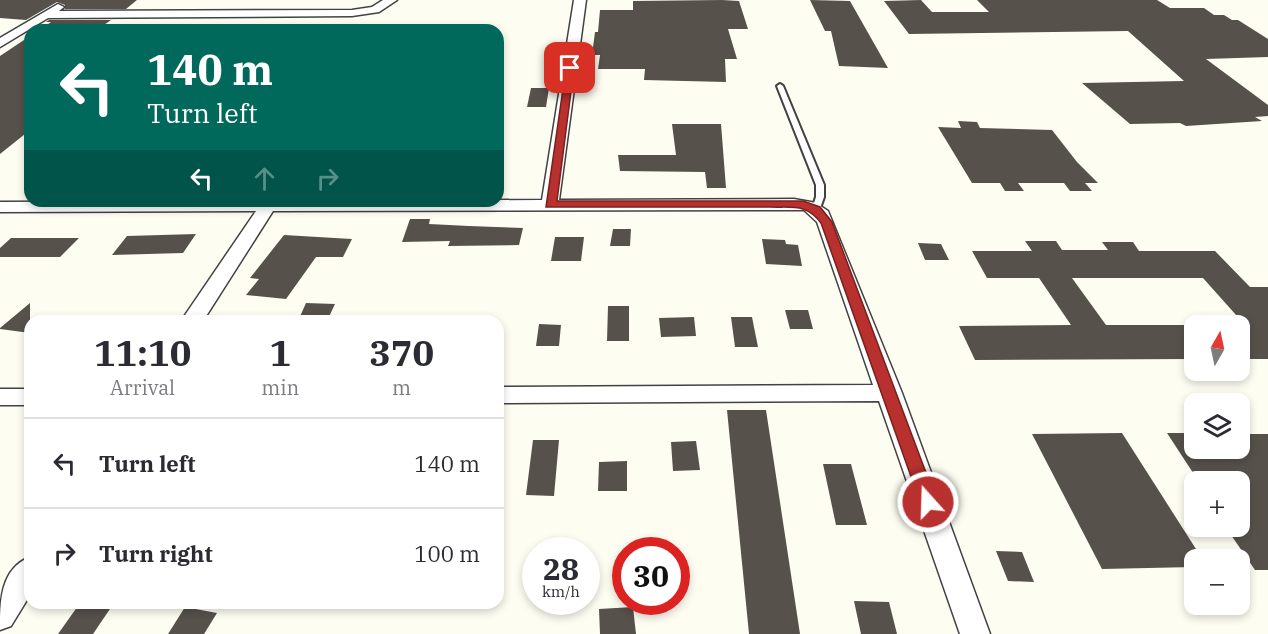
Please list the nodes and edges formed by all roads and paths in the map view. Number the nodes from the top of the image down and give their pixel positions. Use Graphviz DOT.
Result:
graph roads {
  1 [pos="69,0"];
  2 [pos="234,0"];
  3 [pos="391,0"];
  4 [pos="580,0"];
  5 [pos="220,13"];
  6 [pos="46,15"];
  7 [pos="31,24"];
  8 [pos="24,28"];
  9 [pos="0,43"];
  10 [pos="780,86"];
  11 [pos="504,205"];
  12 [pos="550,205"];
  13 [pos="0,207"];
  14 [pos="24,207"];
  15 [pos="267,207"];
  16 [pos="816,209"];
  17 [pos="196,315"];
  18 [pos="890,393"];
  19 [pos="504,395"];
  20 [pos="0,397"];
  21 [pos="24,397"];
  22 [pos="24,579"];
  23 [pos="0,616"];
  24 [pos="975,634"];
  1 -- 6 [label="street"];
  2 -- 5 [label="street"];
  3 -- 5 [label="street"];
  4 -- 12 [label="street"];
  5 -- 6 [label="street"];
  6 -- 7 [label="street"];
  8 -- 9 [label="street"];
  10 -- 16 [label="lane"];
  11 -- 12 [label="street"];
  12 -- 16 [label="street"];
  13 -- 14 [label="street"];
  15 -- 17 [label="street"];
  16 -- 18 [label="street"];
  18 -- 19 [label="street"];
  18 -- 24 [label="street"];
  20 -- 21 [label="street"];
  22 -- 23 [label="street"];
}
